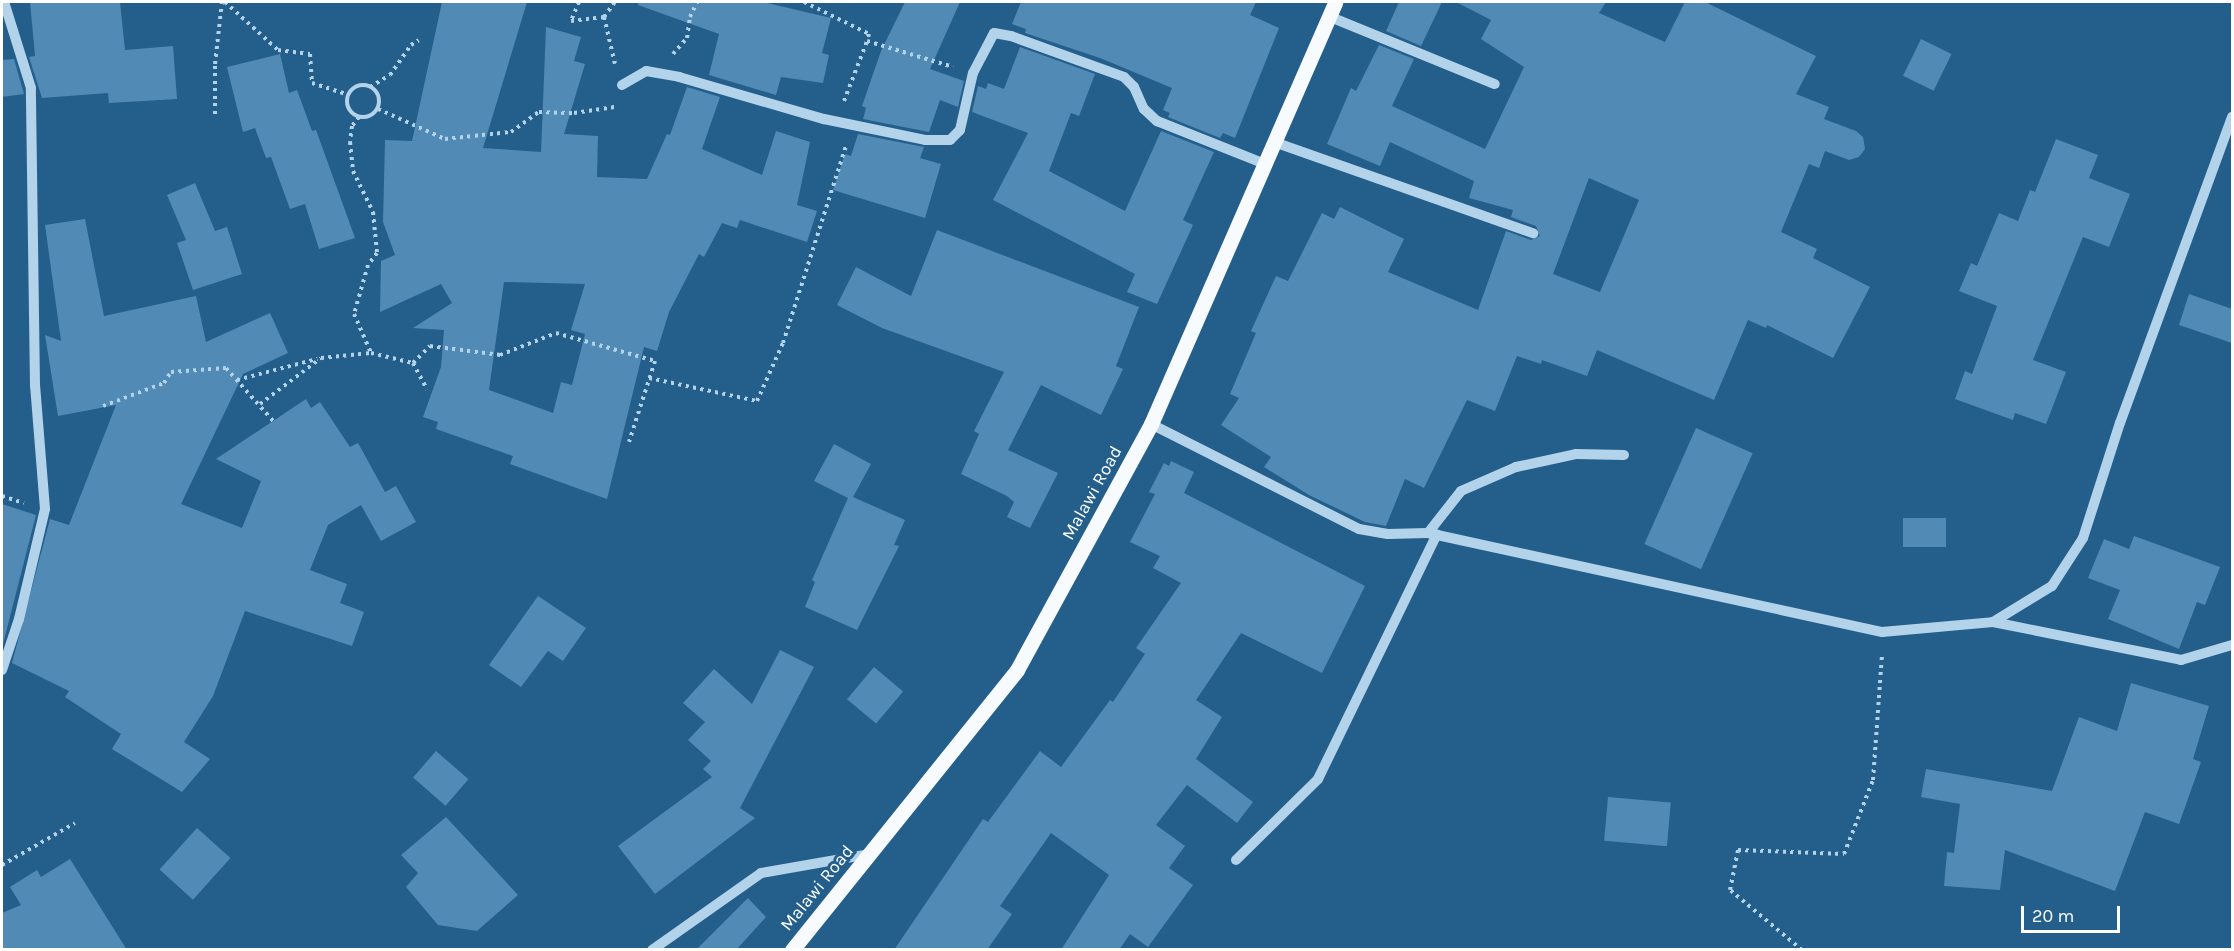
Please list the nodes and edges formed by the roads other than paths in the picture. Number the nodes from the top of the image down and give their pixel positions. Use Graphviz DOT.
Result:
graph roads {
  1 [pos="4,2"];
  2 [pos="1335,2"];
  3 [pos="1328,16"];
  4 [pos="1495,84"];
  5 [pos="622,85"];
  6 [pos="2232,117"];
  7 [pos="1274,142"];
  8 [pos="1265,164"];
  9 [pos="1533,232"];
  10 [pos="1151,424"];
  11 [pos="1624,455"];
  12 [pos="1433,534"];
  13 [pos="1993,622"];
  14 [pos="2232,645"];
  15 [pos="2,670"];
  16 [pos="870,854"];
  17 [pos="1236,860"];
  18 [pos="651,950"];
  19 [pos="792,950"];
  1 -- 15 [label="street"];
  2 -- 3 [label="main road, Malawi Road"];
  3 -- 4 [label="street"];
  3 -- 7 [label="main road, Malawi Road"];
  5 -- 8 [label="street"];
  6 -- 13 [label="street"];
  7 -- 8 [label="main road, Malawi Road"];
  7 -- 9 [label="street"];
  8 -- 10 [label="main road, Malawi Road"];
  10 -- 12 [label="street"];
  10 -- 16 [label="main road, Malawi Road"];
  11 -- 12 [label="street"];
  12 -- 13 [label="street"];
  12 -- 17 [label="street"];
  13 -- 14 [label="street"];
  16 -- 18 [label="street"];
  16 -- 19 [label="main road, Malawi Road"];
}
